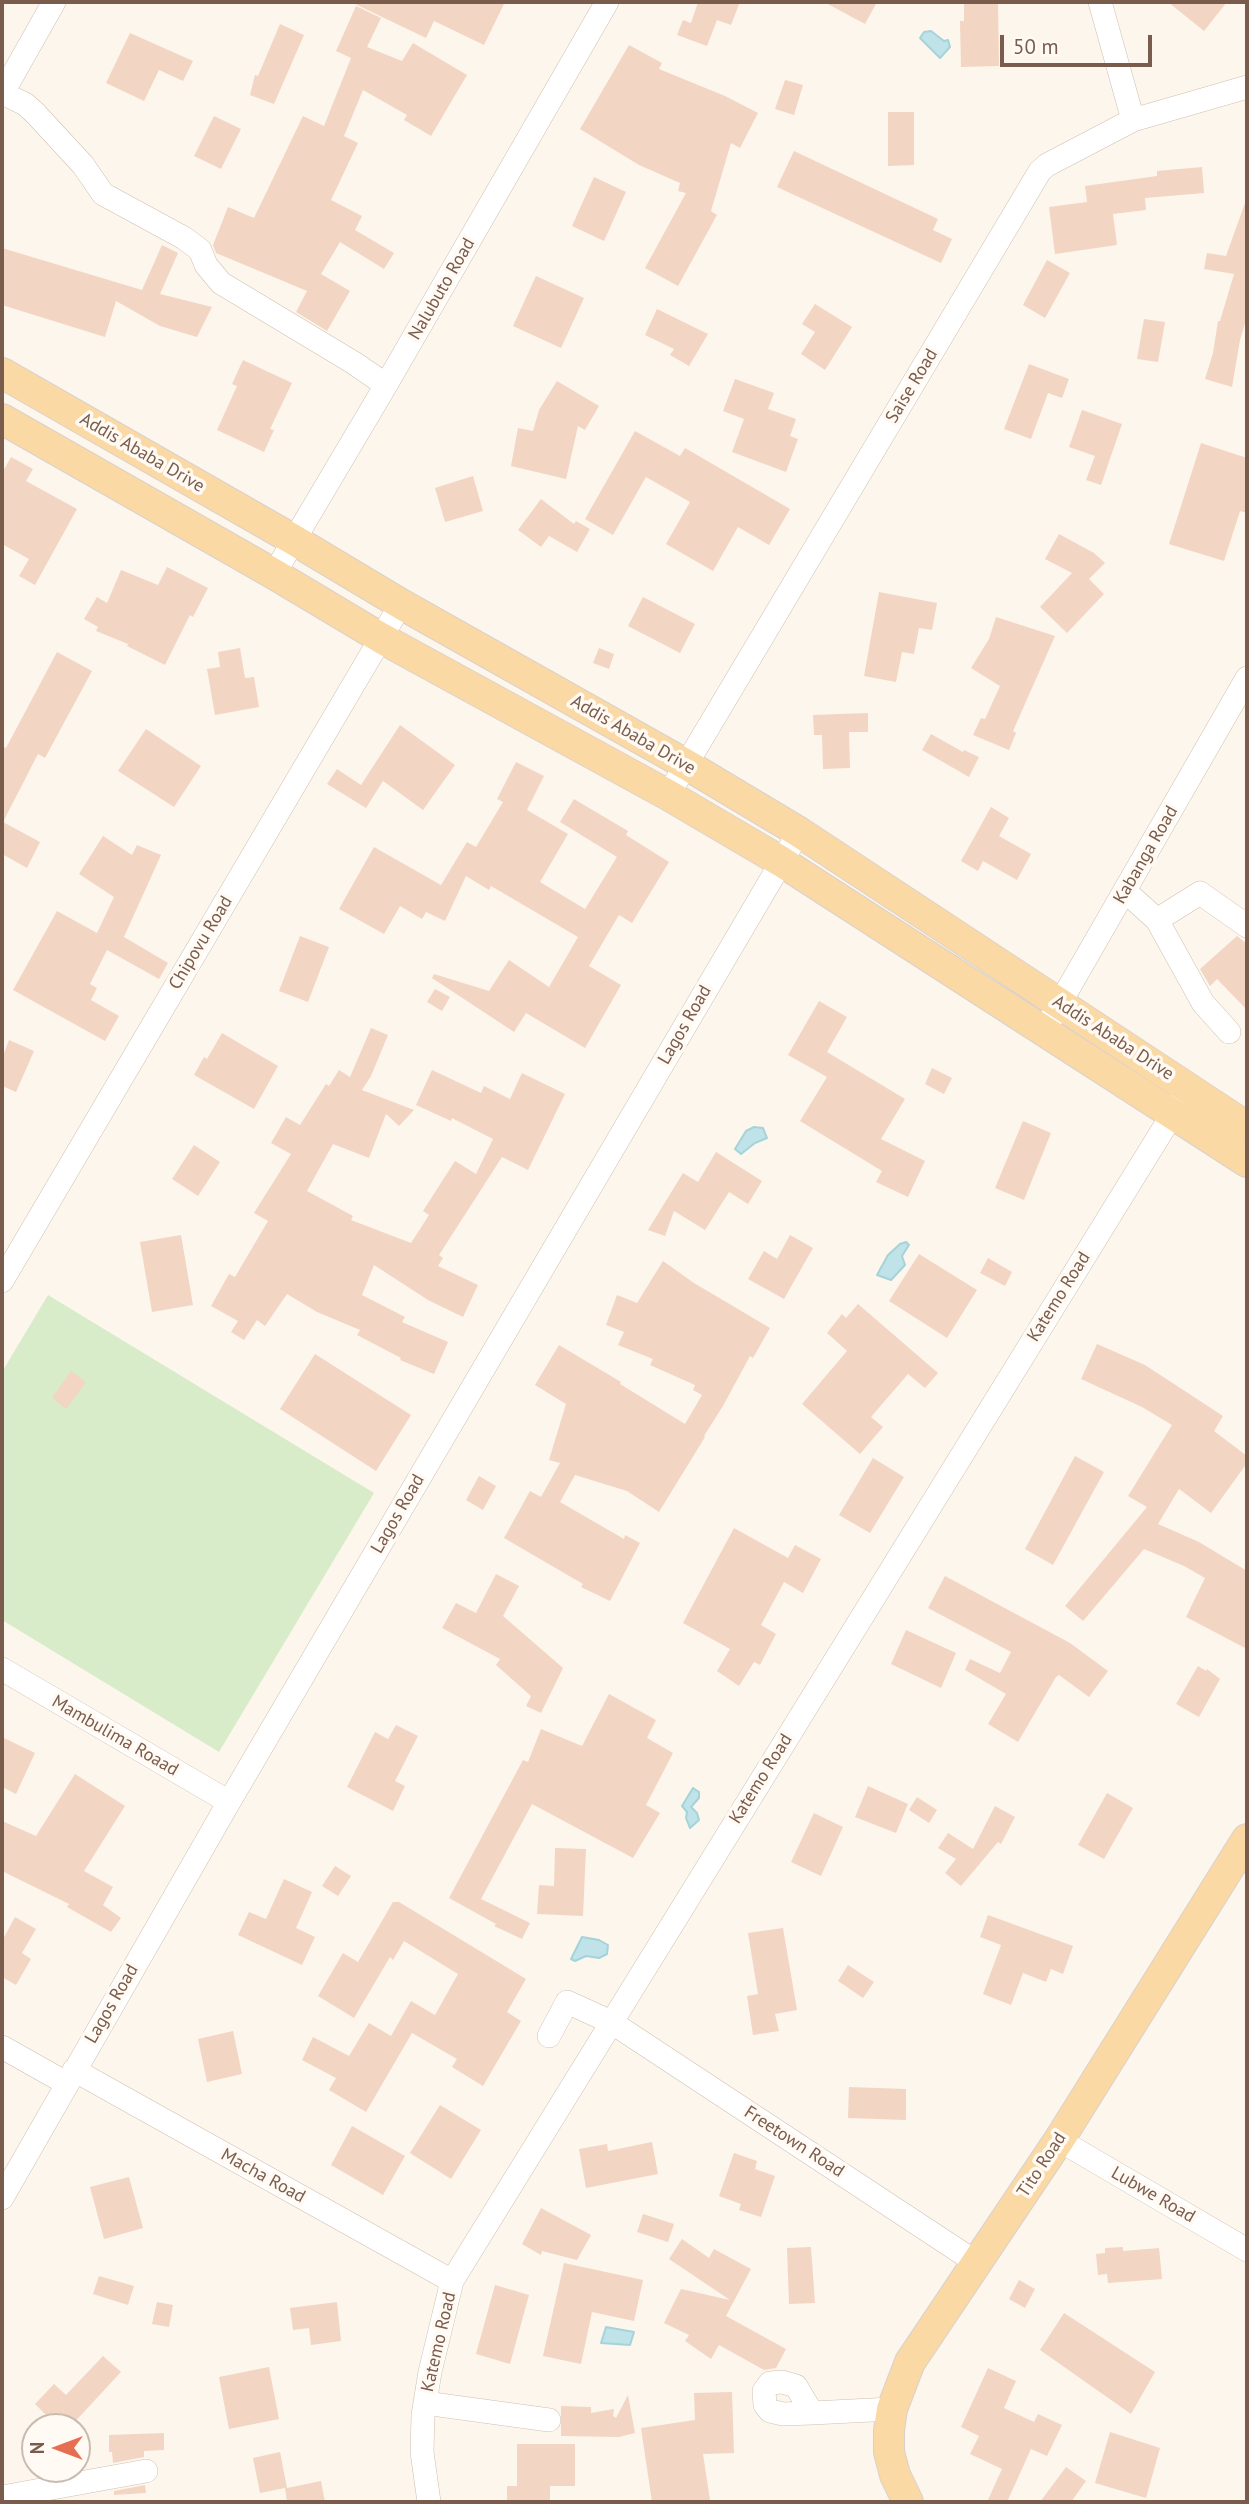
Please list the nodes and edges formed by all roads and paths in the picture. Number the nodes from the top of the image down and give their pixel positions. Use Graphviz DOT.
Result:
graph roads {
  1 [pos="54,2"];
  2 [pos="607,2"];
  3 [pos="1100,2"];
  4 [pos="1247,87"];
  5 [pos="2,93"];
  6 [pos="1133,120"];
  7 [pos="4,383"];
  8 [pos="386,385"];
  9 [pos="2,419"];
  10 [pos="294,540"];
  11 [pos="274,574"];
  12 [pos="401,604"];
  13 [pos="381,638"];
  14 [pos="1247,678"];
  15 [pos="687,765"];
  16 [pos="668,795"];
  17 [pos="799,832"];
  18 [pos="782,862"];
  19 [pos="1125,891"];
  20 [pos="1157,920"];
  21 [pos="1247,926"];
  22 [pos="1061,1004"];
  23 [pos="1043,1031"];
  24 [pos="1229,1032"];
  25 [pos="1190,1088"];
  26 [pos="1173,1113"];
  27 [pos="1247,1127"];
  28 [pos="1247,1162"];
  29 [pos="2,1281"];
  30 [pos="2,1669"];
  31 [pos="229,1802"];
  32 [pos="1247,1839"];
  33 [pos="611,2022"];
  34 [pos="549,2036"];
  35 [pos="2,2047"];
  36 [pos="70,2076"];
  37 [pos="1059,2140"];
  38 [pos="2,2198"];
  39 [pos="1247,2250"];
  40 [pos="977,2263"];
  41 [pos="452,2281"];
  42 [pos="425,2403"];
  43 [pos="892,2409"];
  44 [pos="812,2413"];
  45 [pos="549,2420"];
  46 [pos="146,2471"];
  47 [pos="2,2497"];
  48 [pos="429,2502"];
  49 [pos="908,2502"];
  1 -- 5 [label="street"];
  2 -- 8 [label="street, Nalubuto Road"];
  3 -- 6 [label="street"];
  4 -- 6 [label="street, Saise Road"];
  5 -- 8 [label="street"];
  6 -- 15 [label="street, Saise Road"];
  7 -- 10 [label="main road, Addis Ababa Drive"];
  8 -- 10 [label="street, Nalubuto Road"];
  9 -- 11 [label="main road, Addis Ababa Drive"];
  10 -- 11 [label="street, Nalubuto Road"];
  10 -- 12 [label="main road, Addis Ababa Drive"];
  11 -- 13 [label="main road, Addis Ababa Drive"];
  12 -- 13 [label="street, Chipovu Road"];
  12 -- 15 [label="main road, Addis Ababa Drive"];
  13 -- 16 [label="main road, Addis Ababa Drive"];
  13 -- 29 [label="street, Chipovu Road"];
  14 -- 19 [label="street, Kabanga Road"];
  15 -- 16 [label="street, Saise Road"];
  15 -- 17 [label="main road, Addis Ababa Drive"];
  16 -- 18 [label="main road, Addis Ababa Drive"];
  17 -- 18 [label="street, Lagos Road"];
  17 -- 22 [label="main road, Addis Ababa Drive"];
  18 -- 23 [label="main road, Addis Ababa Drive"];
  18 -- 31 [label="street, Lagos Road"];
  19 -- 20 [label="street"];
  19 -- 22 [label="street, Kabanga Road"];
  20 -- 21 [label="street"];
  20 -- 24 [label="street"];
  22 -- 23 [label="street, Kabanga Road"];
  22 -- 25 [label="main road, Addis Ababa Drive"];
  23 -- 26 [label="main road, Addis Ababa Drive"];
  25 -- 26 [label="street, Katemo Road"];
  25 -- 27 [label="main road, Addis Ababa Drive"];
  26 -- 28 [label="main road, Addis Ababa Drive"];
  26 -- 33 [label="street, Katemo Road"];
  30 -- 31 [label="street, Mambulima Roaad"];
  31 -- 36 [label="street, Lagos Road"];
  32 -- 37 [label="main road, Tito Road"];
  33 -- 34 [label="street, Freetown Road"];
  33 -- 40 [label="street, Freetown Road"];
  33 -- 41 [label="street, Katemo Road"];
  35 -- 36 [label="street, Macha Road"];
  36 -- 38 [label="street, Lagos Road"];
  36 -- 41 [label="street, Macha Road"];
  37 -- 39 [label="street, Lubwe Road"];
  37 -- 40 [label="main road, Tito Road"];
  40 -- 43 [label="main road, Tito Road"];
  41 -- 42 [label="street, Katemo Road"];
  42 -- 45 [label="street"];
  42 -- 48 [label="street, Katemo Road"];
  43 -- 44 [label="street"];
  43 -- 49 [label="main road, Tito Road"];
  46 -- 47 [label="street"];
}
